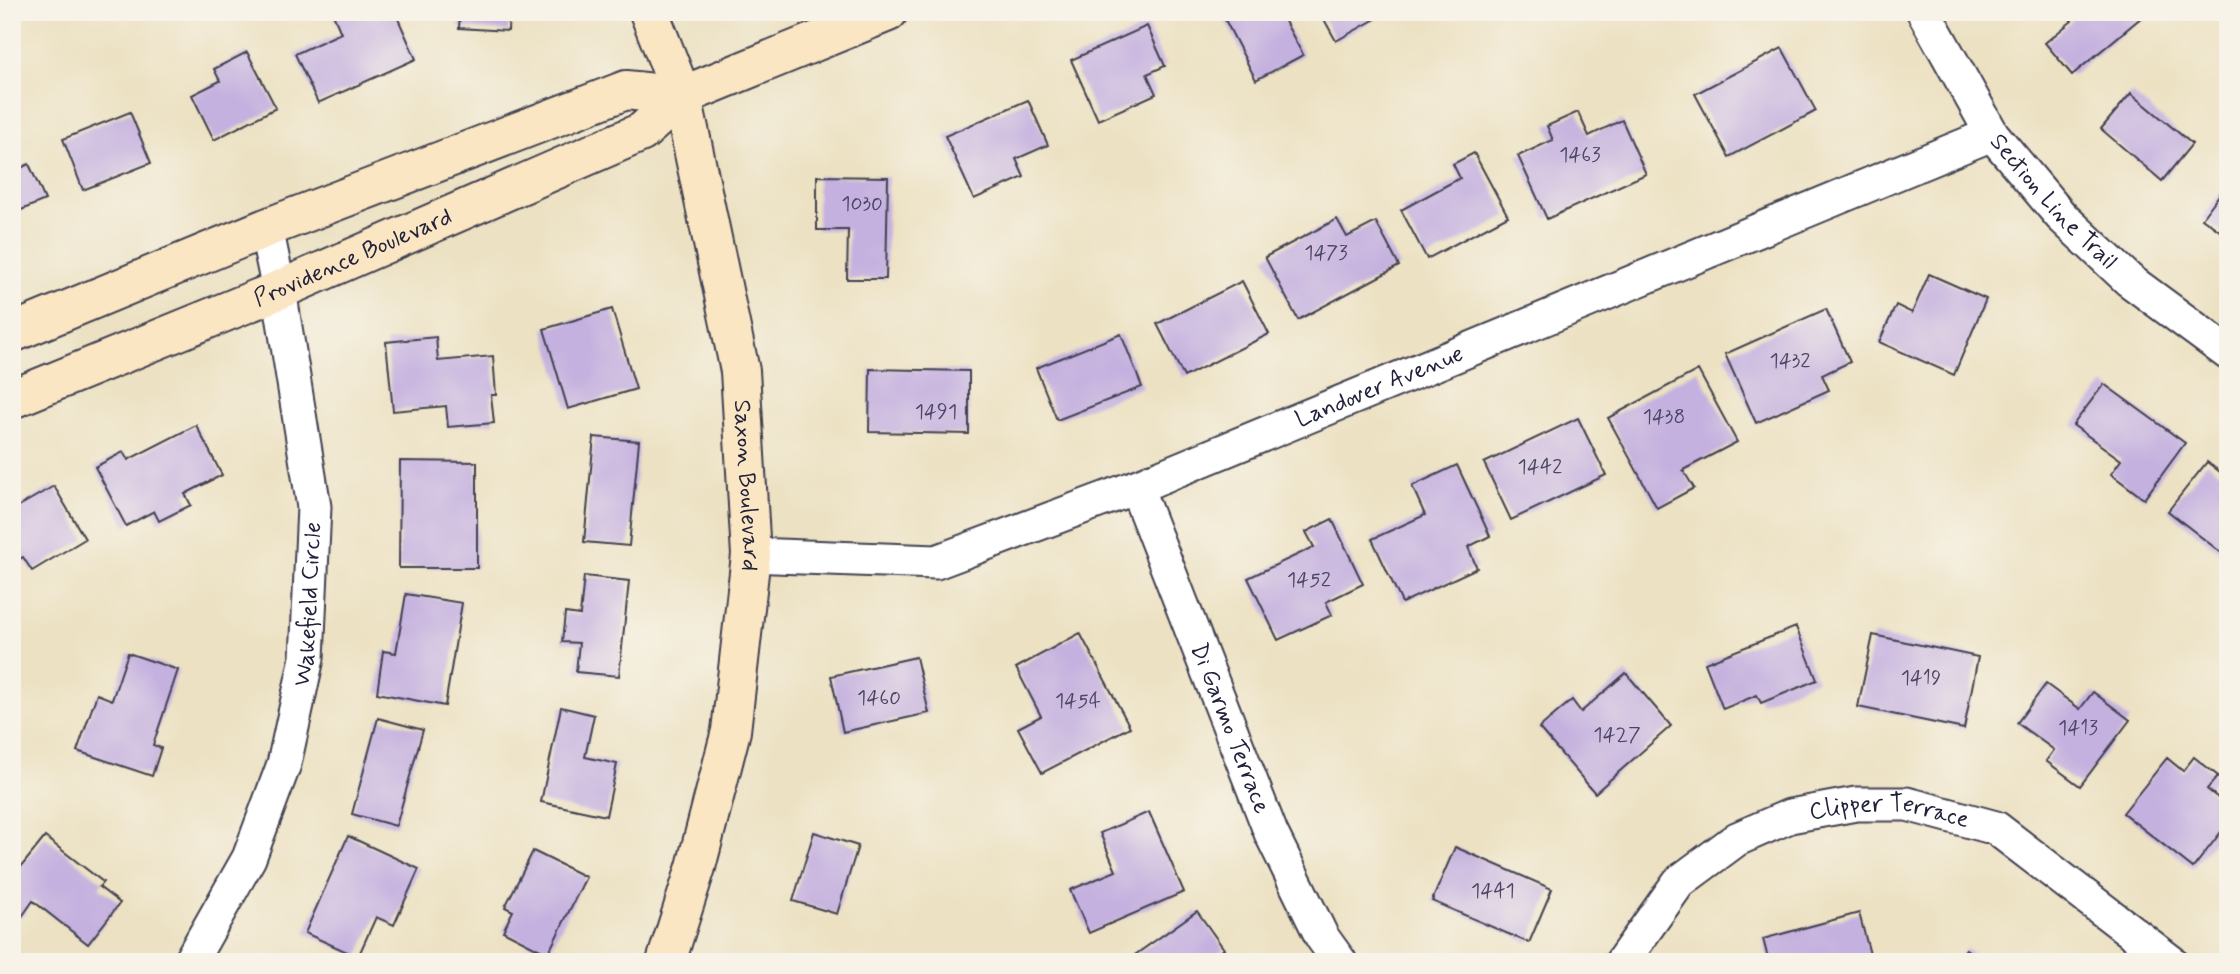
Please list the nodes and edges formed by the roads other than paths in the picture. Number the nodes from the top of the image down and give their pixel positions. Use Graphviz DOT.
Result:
graph roads {
  1 [pos="649,12"];
  2 [pos="888,12"];
  3 [pos="1924,12"];
  4 [pos="682,96"];
  5 [pos="1992,134"];
  6 [pos="266,228"];
  7 [pos="279,290"];
  8 [pos="12,334"];
  9 [pos="2228,352"];
  10 [pos="12,399"];
  11 [pos="1136,488"];
  12 [pos="751,555"];
  13 [pos="190,962"];
  14 [pos="666,962"];
  15 [pos="1340,962"];
  16 [pos="1622,962"];
  17 [pos="2171,962"];
  1 -- 4 [label="main road, Saxon Boulevard"];
  2 -- 4 [label="main road, Providence Boulevard"];
  3 -- 5 [label="street, Section Line Trail"];
  4 -- 6 [label="main road, Providence Boulevard"];
  4 -- 7 [label="main road, Providence Boulevard"];
  4 -- 12 [label="main road, Saxon Boulevard"];
  5 -- 9 [label="street, Section Line Trail"];
  5 -- 11 [label="street, Landover Avenue"];
  6 -- 7 [label="street, Wakefield Circle"];
  6 -- 8 [label="main road, Providence Boulevard"];
  7 -- 10 [label="main road, Providence Boulevard"];
  7 -- 13 [label="street, Wakefield Circle"];
  11 -- 12 [label="street, Landover Avenue"];
  11 -- 15 [label="street, Di Garmo Terrace"];
  12 -- 14 [label="main road, Saxon Boulevard"];
  16 -- 17 [label="street, Clipper Terrace"];
}
